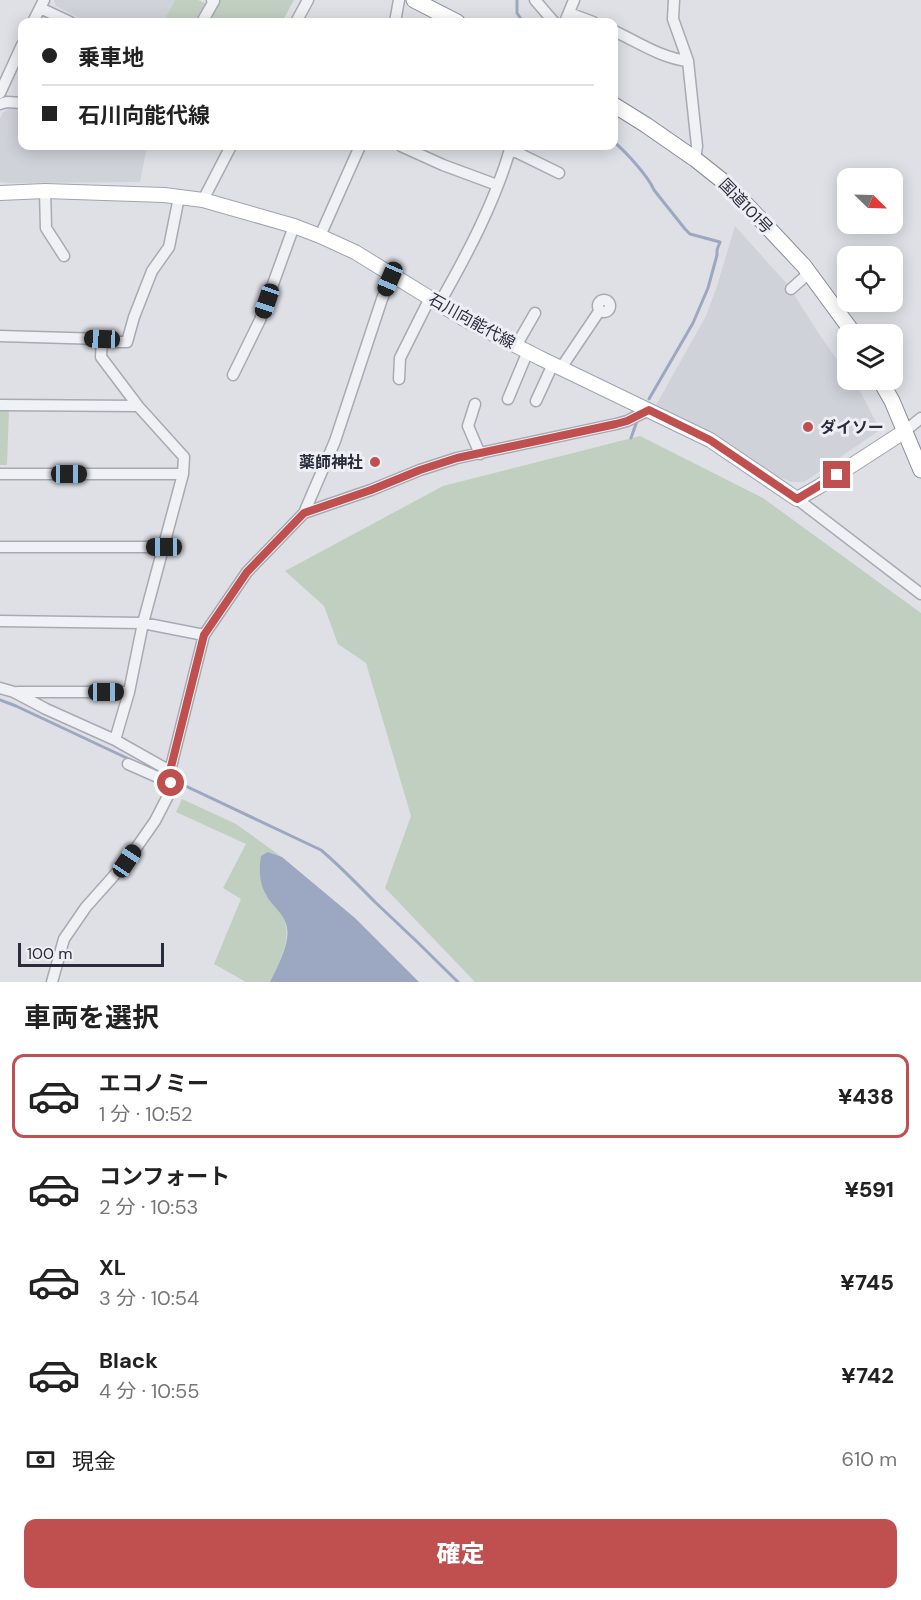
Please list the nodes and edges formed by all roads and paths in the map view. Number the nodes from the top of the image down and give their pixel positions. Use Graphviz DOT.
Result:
graph roads {
  1 [pos="212,0"];
  2 [pos="308,0"];
  3 [pos="399,0"];
  4 [pos="414,0"];
  5 [pos="535,0"];
  6 [pos="574,0"];
  7 [pos="674,0"];
  8 [pos="42,4"];
  9 [pos="35,18"];
  10 [pos="64,18"];
  11 [pos="204,18"];
  12 [pos="298,18"];
  13 [pos="396,18"];
  14 [pos="449,18"];
  15 [pos="551,18"];
  16 [pos="567,18"];
  17 [pos="618,34"];
  18 [pos="18,54"];
  19 [pos="688,61"];
  20 [pos="0,93"];
  21 [pos="18,103"];
  22 [pos="0,104"];
  23 [pos="618,107"];
  24 [pos="229,150"];
  25 [pos="358,150"];
  26 [pos="410,150"];
  27 [pos="510,150"];
  28 [pos="516,150"];
  29 [pos="695,159"];
  30 [pos="559,174"];
  31 [pos="497,185"];
  32 [pos="45,191"];
  33 [pos="0,193"];
  34 [pos="179,197"];
  35 [pos="203,200"];
  36 [pos="294,226"];
  37 [pos="320,236"];
  38 [pos="64,256"];
  39 [pos="809,273"];
  40 [pos="392,275"];
  41 [pos="790,289"];
  42 [pos="435,301"];
  43 [pos="600,310"];
  44 [pos="536,313"];
  45 [pos="847,324"];
  46 [pos="0,336"];
  47 [pos="102,342"];
  48 [pos="522,349"];
  49 [pos="557,366"];
  50 [pos="233,375"];
  51 [pos="399,379"];
  52 [pos="886,390"];
  53 [pos="508,399"];
  54 [pos="536,401"];
  55 [pos="475,404"];
  56 [pos="0,405"];
  57 [pos="138,406"];
  58 [pos="649,410"];
  59 [pos="921,418"];
  60 [pos="905,431"];
  61 [pos="480,454"];
  62 [pos="921,470"];
  63 [pos="0,474"];
  64 [pos="183,474"];
  65 [pos="797,499"];
  66 [pos="304,513"];
  67 [pos="0,547"];
  68 [pos="164,547"];
  69 [pos="921,594"];
  70 [pos="0,621"];
  71 [pos="143,622"];
  72 [pos="204,635"];
  73 [pos="0,688"];
  74 [pos="14,692"];
  75 [pos="129,692"];
  76 [pos="115,740"];
  77 [pos="128,764"];
  78 [pos="170,771"];
  79 [pos="171,783"];
  80 [pos="52,982"];
  1 -- 11 [label="street"];
  2 -- 12 [label="street"];
  3 -- 13 [label="street"];
  4 -- 14 [label="highway"];
  5 -- 15 [label="street"];
  6 -- 16 [label="street"];
  7 -- 19 [label="street"];
  8 -- 9 [label="street"];
  8 -- 10 [label="street"];
  17 -- 19 [label="street"];
  18 -- 20 [label="street"];
  19 -- 29 [label="street"];
  21 -- 22 [label="street"];
  23 -- 29 [label="highway, 国道101号"];
  24 -- 35 [label="street"];
  25 -- 37 [label="street"];
  26 -- 31 [label="street"];
  27 -- 31 [label="street"];
  28 -- 30 [label="street"];
  29 -- 39 [label="highway, 国道101号"];
  31 -- 42 [label="street"];
  32 -- 33 [label="main road, 石川向能代線"];
  32 -- 34 [label="main road, 石川向能代線"];
  32 -- 38 [label="street"];
  34 -- 35 [label="main road, 石川向能代線"];
  34 -- 47 [label="street"];
  35 -- 36 [label="main road, 石川向能代線"];
  36 -- 37 [label="main road, 石川向能代線"];
  36 -- 50 [label="street"];
  37 -- 40 [label="main road, 石川向能代線"];
  39 -- 41 [label="street"];
  39 -- 45 [label="highway, 国道101号"];
  40 -- 42 [label="main road, 石川向能代線"];
  40 -- 66 [label="street"];
  42 -- 48 [label="main road, 石川向能代線"];
  42 -- 51 [label="street"];
  43 -- 49 [label="street"];
  44 -- 48 [label="street"];
  46 -- 47 [label="street"];
  47 -- 57 [label="street"];
  48 -- 49 [label="main road, 石川向能代線"];
  48 -- 53 [label="street"];
  49 -- 54 [label="street"];
  49 -- 58 [label="main road, 石川向能代線"];
  52 -- 60 [label="highway"];
  55 -- 61 [label="street"];
  56 -- 57 [label="street"];
  57 -- 64 [label="street"];
  58 -- 61 [label="street"];
  58 -- 65 [label="main road, 石川向能代線"];
  59 -- 60 [label="street"];
  60 -- 62 [label="highway"];
  60 -- 65 [label="main road"];
  61 -- 66 [label="street"];
  63 -- 64 [label="street"];
  64 -- 68 [label="street"];
  65 -- 69 [label="street"];
  66 -- 72 [label="street"];
  67 -- 68 [label="street"];
  68 -- 71 [label="street"];
  70 -- 71 [label="street"];
  71 -- 72 [label="street"];
  71 -- 75 [label="street"];
  72 -- 78 [label="street"];
  73 -- 74 [label="street"];
  74 -- 75 [label="street"];
  74 -- 76 [label="street"];
  75 -- 76 [label="street"];
  76 -- 78 [label="street"];
  77 -- 79 [label="street"];
  78 -- 79 [label="street"];
  79 -- 80 [label="street"];
}
